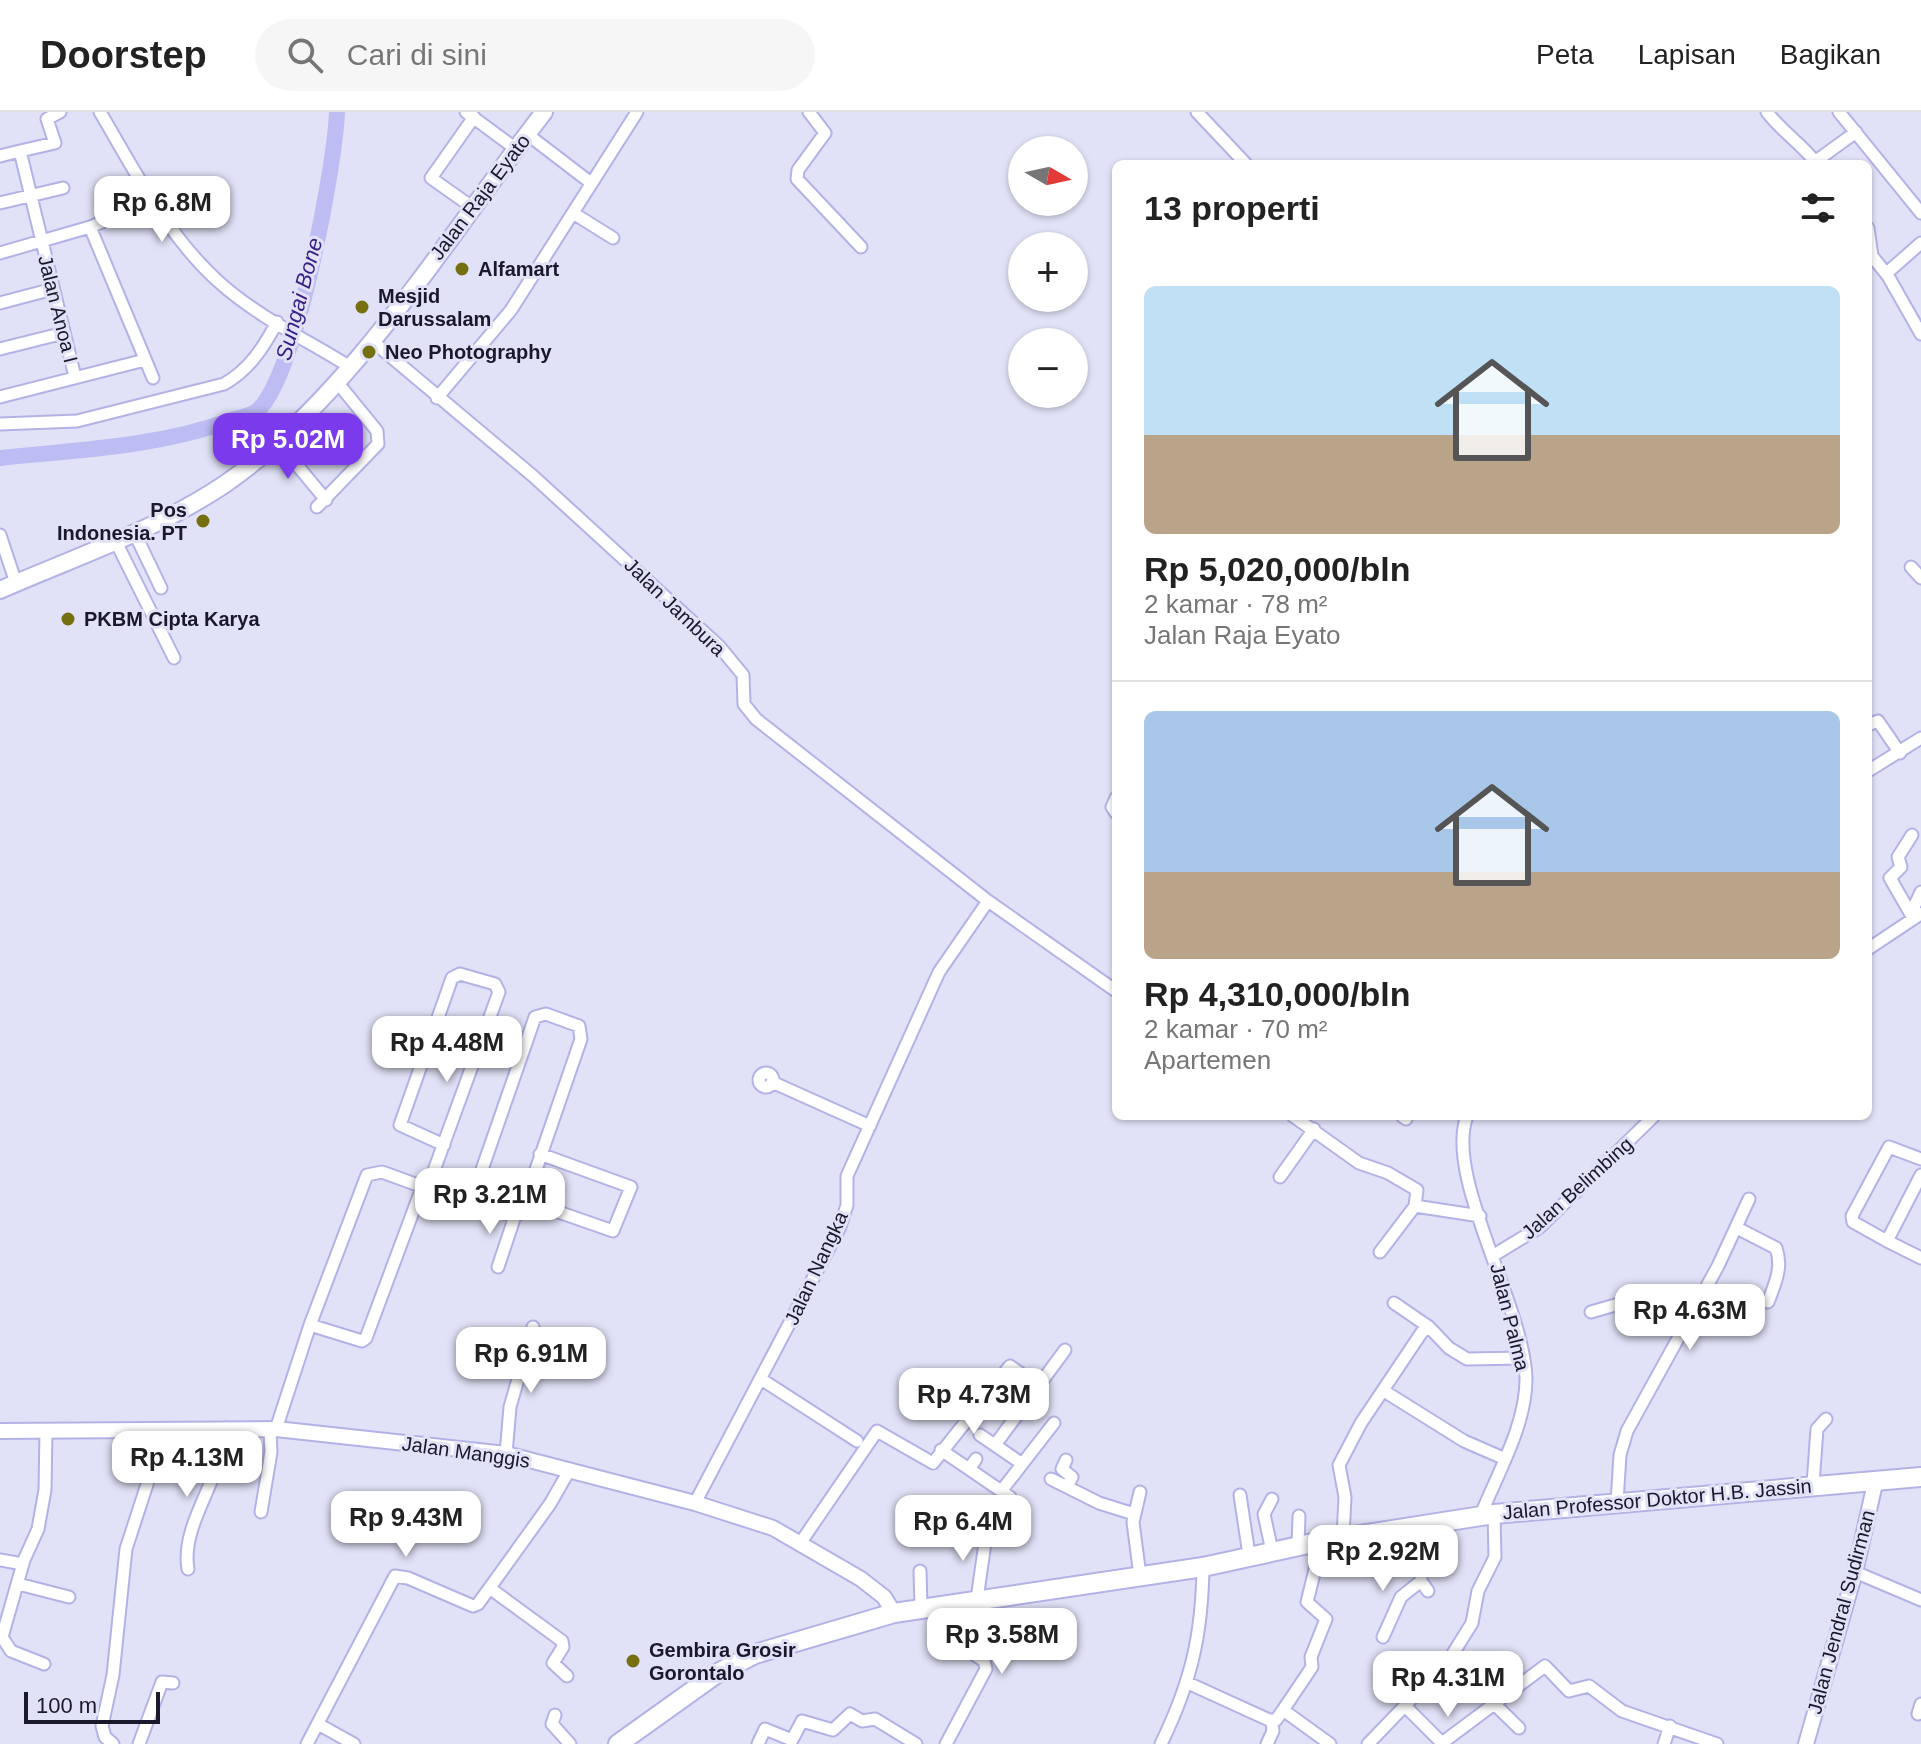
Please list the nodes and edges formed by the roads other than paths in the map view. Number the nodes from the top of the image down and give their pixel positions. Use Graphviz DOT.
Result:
graph roads {
  1 [pos="60,112"];
  2 [pos="100,112"];
  3 [pos="544,112"];
  4 [pos="637,112"];
  5 [pos="809,112"];
  6 [pos="1197,112"];
  7 [pos="1767,112"];
  8 [pos="1839,112"];
  9 [pos="470,114"];
  10 [pos="1856,132"];
  11 [pos="527,134"];
  12 [pos="516,149"];
  13 [pos="20,151"];
  14 [pos="0,156"];
  15 [pos="1242,160"];
  16 [pos="1813,160"];
  17 [pos="1819,160"];
  18 [pos="591,183"];
  19 [pos="63,188"];
  20 [pos="31,196"];
  21 [pos="155,201"];
  22 [pos="0,203"];
  23 [pos="472,207"];
  24 [pos="573,213"];
  25 [pos="1921,213"];
  26 [pos="90,227"];
  27 [pos="613,238"];
  28 [pos="41,242"];
  29 [pos="1921,243"];
  30 [pos="861,247"];
  31 [pos="0,253"];
  32 [pos="1872,260"];
  33 [pos="1888,276"];
  34 [pos="53,289"];
  35 [pos="0,303"];
  36 [pos="278,322"];
  37 [pos="64,333"];
  38 [pos="1921,334"];
  39 [pos="371,340"];
  40 [pos="0,349"];
  41 [pos="145,360"];
  42 [pos="350,367"];
  43 [pos="75,377"];
  44 [pos="153,378"];
  45 [pos="337,382"];
  46 [pos="0,397"];
  47 [pos="437,398"];
  48 [pos="0,424"];
  49 [pos="277,441"];
  50 [pos="134,532"];
  51 [pos="0,535"];
  52 [pos="115,540"];
  53 [pos="1911,567"];
  54 [pos="1921,578"];
  55 [pos="16,583"];
  56 [pos="161,588"];
  57 [pos="0,590"];
  58 [pos="174,658"];
  59 [pos="1872,723"];
  60 [pos="1921,738"];
  61 [pos="1900,753"];
  62 [pos="1872,769"];
  63 [pos="1912,835"];
  64 [pos="1921,892"];
  65 [pos="988,901"];
  66 [pos="1918,916"];
  67 [pos="1872,944"];
  68 [pos="1112,988"];
  69 [pos="772,1082"];
  70 [pos="1299,1120"];
  71 [pos="1466,1120"];
  72 [pos="1650,1120"];
  73 [pos="870,1126"];
  74 [pos="1314,1129"];
  75 [pos="1921,1144"];
  76 [pos="444,1145"];
  77 [pos="540,1154"];
  78 [pos="1917,1157"];
  79 [pos="1921,1175"];
  80 [pos="1280,1177"];
  81 [pos="426,1186"];
  82 [pos="1749,1199"];
  83 [pos="527,1201"];
  84 [pos="470,1204"];
  85 [pos="1415,1206"];
  86 [pos="515,1216"];
  87 [pos="1480,1216"];
  88 [pos="1737,1228"];
  89 [pos="1887,1241"];
  90 [pos="1380,1252"];
  91 [pos="1494,1255"];
  92 [pos="1921,1258"];
  93 [pos="498,1267"];
  94 [pos="1768,1302"];
  95 [pos="1394,1303"];
  96 [pos="1591,1312"];
  97 [pos="1687,1321"];
  98 [pos="310,1325"];
  99 [pos="533,1327"];
  100 [pos="1429,1327"];
  101 [pos="1065,1350"];
  102 [pos="1523,1358"];
  103 [pos="761,1379"];
  104 [pos="1038,1386"];
  105 [pos="1384,1391"];
  106 [pos="1826,1419"];
  107 [pos="1054,1423"];
  108 [pos="226,1428"];
  109 [pos="165,1429"];
  110 [pos="273,1429"];
  111 [pos="0,1431"];
  112 [pos="46,1431"];
  113 [pos="980,1435"];
  114 [pos="857,1441"];
  115 [pos="995,1445"];
  116 [pos="941,1450"];
  117 [pos="506,1454"];
  118 [pos="1503,1458"];
  119 [pos="1066,1460"];
  120 [pos="1021,1463"];
  121 [pos="570,1469"];
  122 [pos="1921,1477"];
  123 [pos="1051,1479"];
  124 [pos="1876,1479"];
  125 [pos="1813,1484"];
  126 [pos="1067,1487"];
  127 [pos="1002,1490"];
  128 [pos="1140,1492"];
  129 [pos="1240,1495"];
  130 [pos="1272,1499"];
  131 [pos="1617,1502"];
  132 [pos="695,1503"];
  133 [pos="261,1512"];
  134 [pos="1134,1514"];
  135 [pos="1299,1516"];
  136 [pos="1487,1516"];
  137 [pos="1422,1525"];
  138 [pos="1343,1537"];
  139 [pos="1322,1541"];
  140 [pos="801,1542"];
  141 [pos="1298,1545"];
  142 [pos="1272,1551"];
  143 [pos="1249,1555"];
  144 [pos="0,1560"];
  145 [pos="23,1564"];
  146 [pos="1203,1567"];
  147 [pos="188,1569"];
  148 [pos="920,1571"];
  149 [pos="1855,1572"];
  150 [pos="1140,1576"];
  151 [pos="18,1584"];
  152 [pos="491,1589"];
  153 [pos="69,1597"];
  154 [pos="1921,1600"];
  155 [pos="969,1601"];
  156 [pos="921,1608"];
  157 [pos="5,1610"];
  158 [pos="894,1613"];
  159 [pos="1383,1637"];
  160 [pos="1449,1660"];
  161 [pos="44,1664"];
  162 [pos="567,1676"];
  163 [pos="173,1683"];
  164 [pos="1188,1683"];
  165 [pos="1495,1702"];
  166 [pos="1405,1706"];
  167 [pos="1283,1710"];
  168 [pos="555,1715"];
  169 [pos="1272,1721"];
  170 [pos="318,1724"];
  171 [pos="1670,1726"];
  172 [pos="1519,1728"];
  173 [pos="113,1744"];
  174 [pos="139,1744"];
  175 [pos="307,1744"];
  176 [pos="354,1744"];
  177 [pos="570,1744"];
  178 [pos="618,1744"];
  179 [pos="758,1744"];
  180 [pos="916,1744"];
  181 [pos="946,1744"];
  182 [pos="1161,1744"];
  183 [pos="1267,1744"];
  184 [pos="1330,1744"];
  185 [pos="1368,1744"];
  186 [pos="1442,1744"];
  187 [pos="1664,1744"];
  188 [pos="1717,1744"];
  189 [pos="1806,1744"];
  1 -- 13 [label="street"];
  2 -- 21 [label="street"];
  3 -- 11 [label="main road, Jalan Raja Eyato"];
  4 -- 18 [label="street"];
  5 -- 30 [label="street"];
  6 -- 15 [label="street"];
  7 -- 16 [label="street"];
  8 -- 10 [label="street"];
  9 -- 12 [label="street"];
  9 -- 23 [label="street"];
  10 -- 17 [label="street"];
  10 -- 25 [label="street"];
  11 -- 12 [label="main road, Jalan Raja Eyato"];
  11 -- 18 [label="street"];
  12 -- 23 [label="main road, Jalan Raja Eyato"];
  13 -- 14 [label="street"];
  13 -- 20 [label="street, Jalan Anoa I"];
  18 -- 24 [label="street"];
  19 -- 20 [label="street"];
  20 -- 22 [label="street"];
  20 -- 28 [label="street, Jalan Anoa I"];
  21 -- 26 [label="street"];
  21 -- 36 [label="street"];
  23 -- 39 [label="main road, Jalan Raja Eyato"];
  24 -- 27 [label="street"];
  24 -- 47 [label="street"];
  26 -- 28 [label="street"];
  26 -- 41 [label="street"];
  28 -- 31 [label="street"];
  28 -- 34 [label="street, Jalan Anoa I"];
  29 -- 33 [label="street"];
  32 -- 33 [label="street"];
  33 -- 38 [label="street"];
  34 -- 35 [label="street"];
  34 -- 37 [label="street, Jalan Anoa I"];
  36 -- 42 [label="street"];
  36 -- 48 [label="street"];
  37 -- 40 [label="street"];
  37 -- 43 [label="street, Jalan Anoa I"];
  39 -- 42 [label="main road, Jalan Raja Eyato"];
  39 -- 47 [label="street, Jalan Jambura"];
  41 -- 43 [label="street"];
  41 -- 44 [label="street"];
  42 -- 45 [label="main road, Jalan Raja Eyato"];
  43 -- 46 [label="street"];
  45 -- 49 [label="main road, Jalan Raja Eyato"];
  45 -- 49 [label="street"];
  47 -- 65 [label="street, Jalan Jambura"];
  49 -- 50 [label="main road, Jalan Raja Eyato"];
  50 -- 52 [label="main road, Jalan Raja Eyato"];
  50 -- 56 [label="street"];
  51 -- 55 [label="street"];
  52 -- 55 [label="main road, Jalan Raja Eyato"];
  52 -- 58 [label="street"];
  53 -- 54 [label="street"];
  55 -- 57 [label="main road, Jalan Raja Eyato"];
  59 -- 61 [label="street"];
  60 -- 61 [label="street"];
  61 -- 62 [label="street"];
  63 -- 66 [label="street"];
  64 -- 66 [label="street"];
  65 -- 68 [label="street, Jalan Jambura"];
  65 -- 73 [label="street, Jalan Nangka"];
  66 -- 67 [label="street"];
  69 -- 73 [label="street"];
  70 -- 74 [label="street"];
  71 -- 87 [label="street, Jalan Palma"];
  72 -- 91 [label="street, Jalan Belimbing"];
  73 -- 103 [label="street, Jalan Nangka"];
  74 -- 80 [label="street"];
  74 -- 85 [label="street"];
  75 -- 78 [label="street"];
  76 -- 76 [label="street"];
  76 -- 81 [label="street"];
  77 -- 83 [label="street"];
  77 -- 83 [label="street"];
  77 -- 84 [label="street"];
  78 -- 89 [label="street"];
  79 -- 89 [label="street"];
  81 -- 84 [label="street"];
  81 -- 98 [label="street"];
  81 -- 98 [label="street"];
  82 -- 88 [label="street"];
  83 -- 86 [label="street"];
  84 -- 86 [label="street"];
  85 -- 87 [label="street"];
  85 -- 90 [label="street"];
  86 -- 93 [label="street"];
  87 -- 91 [label="street, Jalan Palma"];
  88 -- 94 [label="street"];
  88 -- 97 [label="street"];
  89 -- 92 [label="street"];
  91 -- 102 [label="street, Jalan Palma"];
  95 -- 100 [label="street"];
  96 -- 97 [label="street"];
  97 -- 131 [label="street"];
  98 -- 110 [label="street"];
  99 -- 117 [label="street"];
  100 -- 102 [label="street"];
  100 -- 105 [label="street"];
  101 -- 104 [label="street"];
  102 -- 118 [label="street, Jalan Palma"];
  103 -- 114 [label="street"];
  103 -- 132 [label="street, Jalan Nangka"];
  104 -- 115 [label="street"];
  104 -- 116 [label="street"];
  105 -- 118 [label="street"];
  105 -- 138 [label="street"];
  106 -- 125 [label="street"];
  107 -- 120 [label="street"];
  108 -- 109 [label="street, Jalan Manggis"];
  108 -- 110 [label="street, Jalan Manggis"];
  108 -- 147 [label="street"];
  109 -- 112 [label="street, Jalan Manggis"];
  109 -- 173 [label="street"];
  110 -- 117 [label="street, Jalan Manggis"];
  110 -- 133 [label="street"];
  111 -- 112 [label="street, Jalan Manggis"];
  112 -- 145 [label="street"];
  113 -- 115 [label="street"];
  115 -- 120 [label="street"];
  116 -- 127 [label="street"];
  116 -- 140 [label="street"];
  117 -- 121 [label="street, Jalan Manggis"];
  118 -- 136 [label="street, Jalan Palma"];
  119 -- 126 [label="street"];
  120 -- 127 [label="street"];
  121 -- 132 [label="street, Jalan Manggis"];
  121 -- 152 [label="street"];
  122 -- 124 [label="highway, Jalan Professor Doktor H.B. Jassin"];
  123 -- 126 [label="street"];
  124 -- 125 [label="highway, Jalan Professor Doktor H.B. Jassin"];
  124 -- 149 [label="street, Jalan Jendral Sudirman"];
  125 -- 131 [label="highway, Jalan Professor Doktor H.B. Jassin"];
  126 -- 134 [label="street"];
  127 -- 155 [label="street"];
  128 -- 134 [label="street"];
  129 -- 143 [label="street"];
  130 -- 142 [label="street"];
  131 -- 136 [label="highway, Jalan Professor Doktor H.B. Jassin"];
  132 -- 140 [label="street, Jalan Manggis"];
  134 -- 150 [label="street"];
  135 -- 141 [label="street"];
  136 -- 137 [label="highway, Jalan Professor Doktor H.B. Jassin"];
  136 -- 160 [label="street"];
  137 -- 138 [label="highway, Jalan Professor Doktor H.B. Jassin"];
  137 -- 159 [label="street"];
  138 -- 139 [label="highway, Jalan Professor Doktor H.B. Jassin"];
  139 -- 141 [label="highway, Jalan Professor Doktor H.B. Jassin"];
  139 -- 167 [label="street"];
  140 -- 158 [label="street, Jalan Manggis"];
  141 -- 142 [label="highway, Jalan Professor Doktor H.B. Jassin"];
  142 -- 143 [label="highway, Jalan Professor Doktor H.B. Jassin"];
  143 -- 146 [label="highway, Jalan Professor Doktor H.B. Jassin"];
  144 -- 145 [label="street"];
  145 -- 151 [label="street"];
  146 -- 150 [label="highway, Jalan Professor Doktor H.B. Jassin"];
  146 -- 164 [label="street"];
  148 -- 156 [label="street"];
  149 -- 154 [label="street"];
  149 -- 189 [label="street, Jalan Jendral Sudirman"];
  150 -- 155 [label="highway, Jalan Professor Doktor H.B. Jassin"];
  151 -- 153 [label="street"];
  151 -- 157 [label="street"];
  152 -- 162 [label="street"];
  152 -- 170 [label="street"];
  155 -- 156 [label="highway, Jalan Professor Doktor H.B. Jassin"];
  155 -- 181 [label="street"];
  156 -- 158 [label="highway, Jalan Professor Doktor H.B. Jassin"];
  157 -- 161 [label="street"];
  158 -- 178 [label="highway, Jalan Professor Doktor H.B. Jassin"];
  160 -- 165 [label="street"];
  160 -- 166 [label="street"];
  163 -- 174 [label="street"];
  164 -- 169 [label="street"];
  164 -- 182 [label="street"];
  165 -- 171 [label="street"];
  165 -- 172 [label="street"];
  165 -- 186 [label="street"];
  166 -- 185 [label="street"];
  166 -- 186 [label="street"];
  167 -- 169 [label="street"];
  167 -- 184 [label="street"];
  168 -- 177 [label="street"];
  169 -- 183 [label="street"];
  170 -- 175 [label="street"];
  170 -- 176 [label="street"];
  171 -- 187 [label="street"];
  171 -- 188 [label="street"];
  179 -- 180 [label="street"];
}
